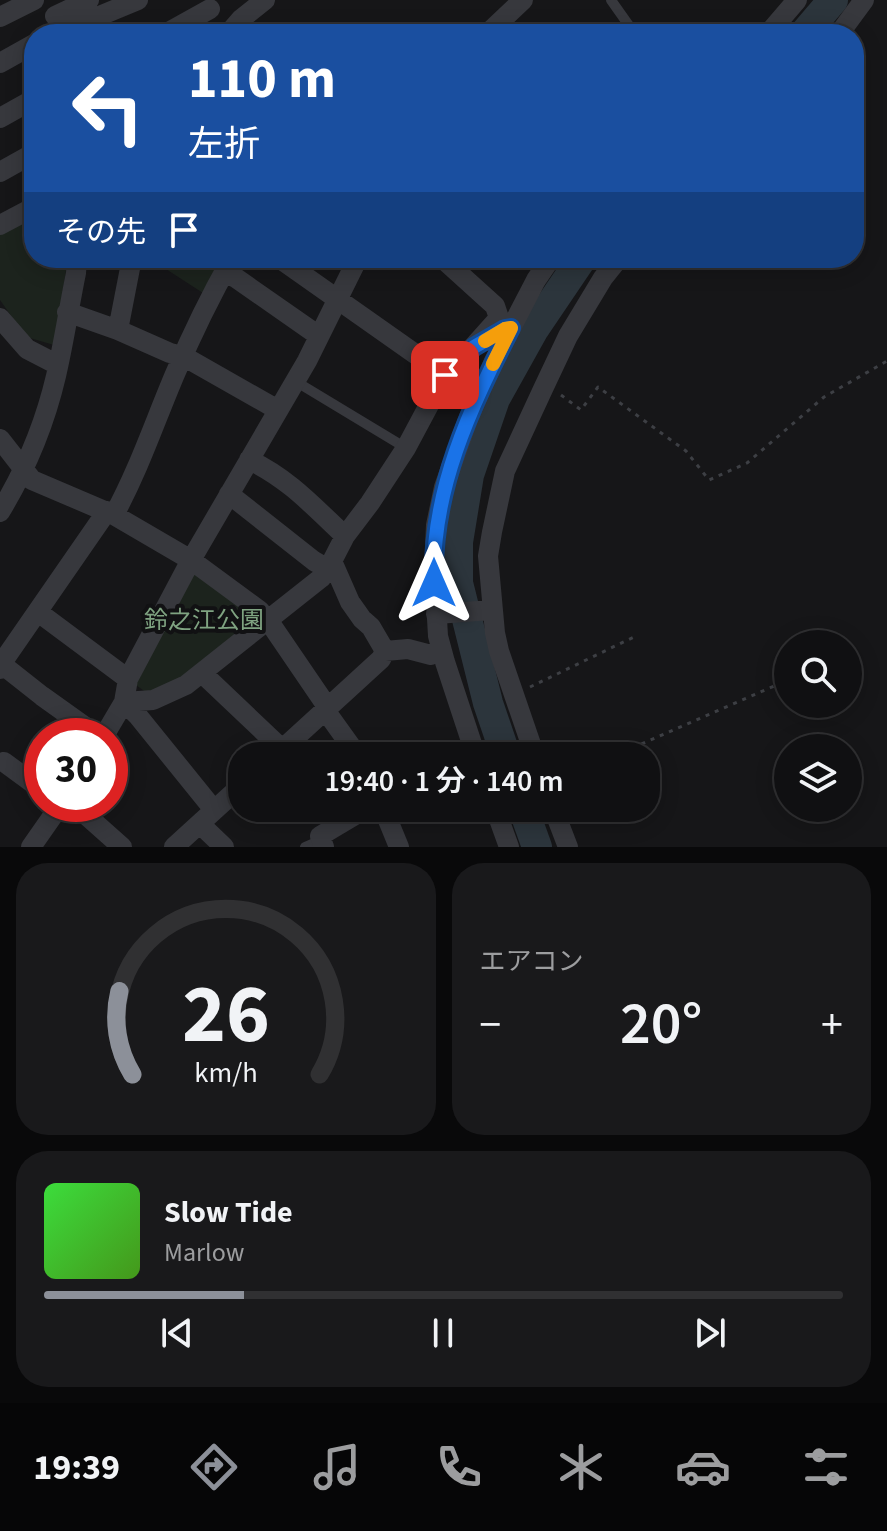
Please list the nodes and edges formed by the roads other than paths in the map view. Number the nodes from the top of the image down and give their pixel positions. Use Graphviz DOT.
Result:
graph roads {
  1 [pos="34,0"];
  2 [pos="89,0"];
  3 [pos="138,0"];
  4 [pos="265,0"];
  5 [pos="523,0"];
  6 [pos="611,0"];
  7 [pos="797,0"];
  8 [pos="864,0"];
  9 [pos="207,5"];
  10 [pos="0,17"];
  11 [pos="56,23"];
  12 [pos="179,24"];
  13 [pos="223,24"];
  14 [pos="237,24"];
  15 [pos="498,24"];
  16 [pos="628,24"];
  17 [pos="777,24"];
  18 [pos="846,24"];
  19 [pos="24,47"];
  20 [pos="24,49"];
  21 [pos="0,56"];
  22 [pos="0,63"];
  23 [pos="24,105"];
  24 [pos="0,118"];
  25 [pos="24,159"];
  26 [pos="0,172"];
  27 [pos="24,212"];
  28 [pos="0,225"];
  29 [pos="76,268"];
  30 [pos="130,268"];
  31 [pos="227,268"];
  32 [pos="230,268"];
  33 [pos="293,268"];
  34 [pos="353,268"];
  35 [pos="453,268"];
  36 [pos="544,268"];
  37 [pos="611,268"];
  38 [pos="337,299"];
  39 [pos="67,312"];
  40 [pos="0,318"];
  41 [pos="511,328"];
  42 [pos="118,330"];
  43 [pos="319,336"];
  44 [pos="474,347"];
  45 [pos="183,356"];
  46 [pos="58,365"];
  47 [pos="445,375"];
  48 [pos="295,381"];
  49 [pos="278,410"];
  50 [pos="0,439"];
  51 [pos="406,448"];
  52 [pos="249,460"];
  53 [pos="23,468"];
  54 [pos="229,494"];
  55 [pos="0,512"];
  56 [pos="110,513"];
  57 [pos="345,536"];
  58 [pos="191,560"];
  59 [pos="330,565"];
  60 [pos="492,610"];
  61 [pos="38,612"];
  62 [pos="436,614"];
  63 [pos="268,620"];
  64 [pos="440,649"];
  65 [pos="385,651"];
  66 [pos="2,668"];
  67 [pos="203,674"];
  68 [pos="128,679"];
  69 [pos="124,702"];
  70 [pos="326,709"];
  71 [pos="73,718"];
  72 [pos="115,718"];
  73 [pos="268,742"];
  74 [pos="290,742"];
  75 [pos="348,742"];
  76 [pos="471,742"];
  77 [pos="530,742"];
  78 [pos="2,761"];
  79 [pos="24,777"];
  80 [pos="228,798"];
  81 [pos="207,817"];
  82 [pos="48,822"];
  83 [pos="94,822"];
  84 [pos="344,822"];
  85 [pos="389,822"];
  86 [pos="500,822"];
  87 [pos="558,822"];
  88 [pos="316,845"];
  89 [pos="31,847"];
  90 [pos="122,847"];
  91 [pos="174,847"];
  92 [pos="224,847"];
  93 [pos="399,847"];
  94 [pos="509,847"];
  95 [pos="568,847"];
  1 -- 10 [label="street"];
  2 -- 11 [label="street"];
  3 -- 11 [label="street"];
  4 -- 14 [label="street"];
  5 -- 15 [label="street"];
  6 -- 16 [label="lane"];
  7 -- 17 [label="street"];
  8 -- 18 [label="street"];
  9 -- 12 [label="street"];
  9 -- 13 [label="street"];
  19 -- 21 [label="street"];
  20 -- 22 [label="street"];
  23 -- 24 [label="street"];
  25 -- 26 [label="street"];
  27 -- 28 [label="street"];
  29 -- 39 [label="street"];
  30 -- 42 [label="street"];
  31 -- 45 [label="street"];
  32 -- 43 [label="street"];
  33 -- 38 [label="street"];
  34 -- 38 [label="street"];
  35 -- 44 [label="street"];
  36 -- 41 [label="street"];
  37 -- 60 [label="street"];
  38 -- 43 [label="street"];
  38 -- 47 [label="street"];
  39 -- 42 [label="street"];
  39 -- 46 [label="street"];
  40 -- 46 [label="street"];
  41 -- 44 [label="street"];
  41 -- 62 [label="street"];
  42 -- 45 [label="street"];
  43 -- 48 [label="street"];
  44 -- 47 [label="street"];
  45 -- 49 [label="street"];
  45 -- 56 [label="street"];
  46 -- 53 [label="street"];
  47 -- 51 [label="street"];
  48 -- 49 [label="street"];
  48 -- 51 [label="lane"];
  49 -- 52 [label="street"];
  50 -- 53 [label="street"];
  51 -- 57 [label="street"];
  52 -- 54 [label="street"];
  52 -- 57 [label="street"];
  53 -- 55 [label="street"];
  53 -- 56 [label="street"];
  54 -- 58 [label="street"];
  54 -- 59 [label="street"];
  56 -- 58 [label="street"];
  56 -- 61 [label="street"];
  57 -- 59 [label="street"];
  58 -- 63 [label="street"];
  58 -- 68 [label="street"];
  59 -- 63 [label="street"];
  59 -- 65 [label="street"];
  60 -- 62 [label="street"];
  60 -- 77 [label="street"];
  61 -- 66 [label="street"];
  61 -- 68 [label="street"];
  62 -- 64 [label="street"];
  63 -- 67 [label="street"];
  63 -- 70 [label="street"];
  64 -- 65 [label="street"];
  64 -- 76 [label="street"];
  65 -- 70 [label="street"];
  66 -- 71 [label="street"];
  67 -- 69 [label="street"];
  67 -- 73 [label="street"];
  68 -- 69 [label="street"];
  69 -- 72 [label="street"];
  69 -- 81 [label="street"];
  70 -- 74 [label="street"];
  70 -- 75 [label="street"];
  78 -- 79 [label="street"];
  80 -- 81 [label="street"];
  81 -- 91 [label="street"];
  81 -- 92 [label="street"];
  82 -- 89 [label="street"];
  83 -- 90 [label="street"];
  84 -- 88 [label="street"];
  85 -- 93 [label="street"];
  86 -- 94 [label="street"];
  87 -- 95 [label="street"];
}
